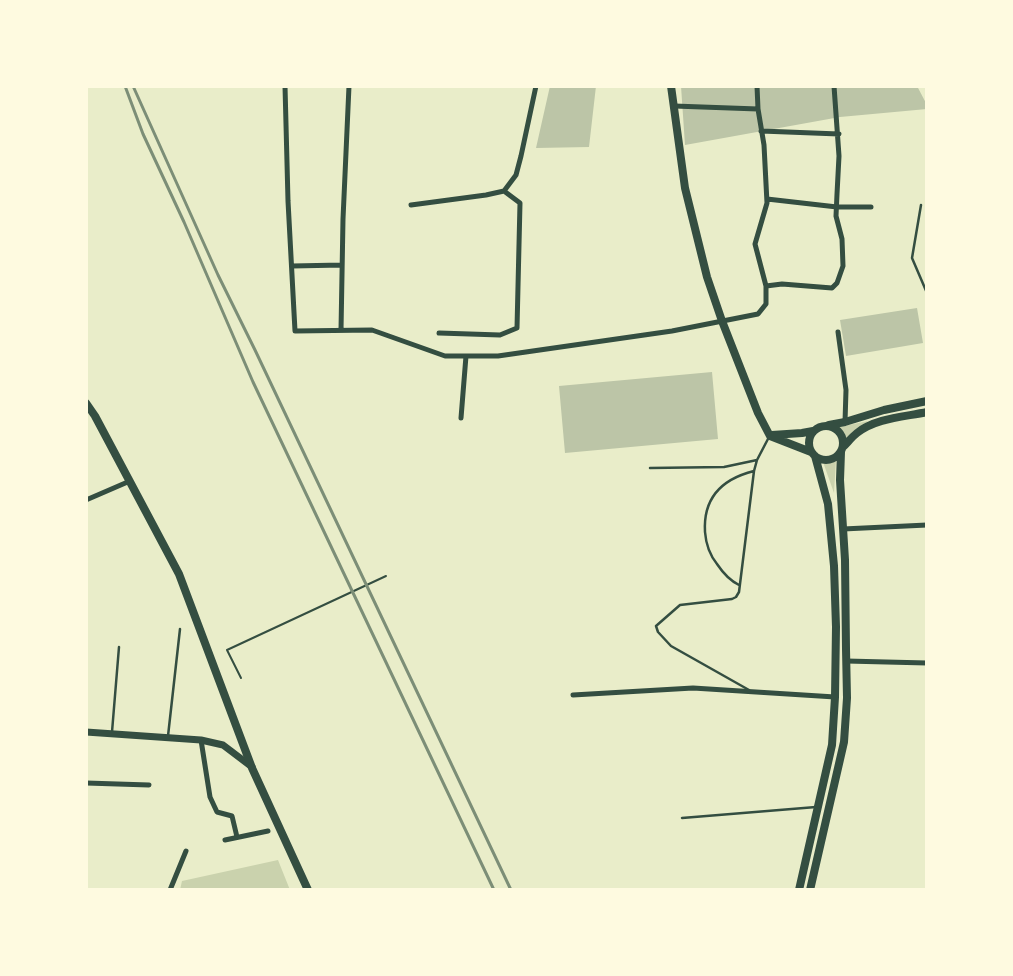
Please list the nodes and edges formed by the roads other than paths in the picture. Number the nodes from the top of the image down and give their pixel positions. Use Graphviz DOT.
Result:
graph roads {
  1 [pos="285,86"];
  2 [pos="349,86"];
  3 [pos="536,86"];
  4 [pos="671,86"];
  5 [pos="757,86"];
  6 [pos="834,86"];
  7 [pos="674,106"];
  8 [pos="758,109"];
  9 [pos="761,131"];
  10 [pos="838,134"];
  11 [pos="504,190"];
  12 [pos="767,199"];
  13 [pos="412,204"];
  14 [pos="921,205"];
  15 [pos="871,206"];
  16 [pos="836,207"];
  17 [pos="342,265"];
  18 [pos="292,266"];
  19 [pos="766,286"];
  20 [pos="927,293"];
  21 [pos="722,321"];
  22 [pos="341,330"];
  23 [pos="838,332"];
  24 [pos="439,333"];
  25 [pos="466,356"];
  26 [pos="927,401"];
  27 [pos="86,403"];
  28 [pos="927,412"];
  29 [pos="461,418"];
  30 [pos="845,422"];
  31 [pos="829,426"];
  32 [pos="813,431"];
  33 [pos="770,436"];
  34 [pos="842,449"];
  35 [pos="813,454"];
  36 [pos="757,460"];
  37 [pos="650,468"];
  38 [pos="754,471"];
  39 [pos="130,481"];
  40 [pos="86,500"];
  41 [pos="927,525"];
  42 [pos="843,529"];
  43 [pos="740,586"];
  44 [pos="180,629"];
  45 [pos="119,647"];
  46 [pos="846,661"];
  47 [pos="927,663"];
  48 [pos="753,692"];
  49 [pos="573,695"];
  50 [pos="835,697"];
  51 [pos="86,732"];
  52 [pos="112,734"];
  53 [pos="168,737"];
  54 [pos="201,740"];
  55 [pos="252,768"];
  56 [pos="86,783"];
  57 [pos="149,784"];
  58 [pos="817,807"];
  59 [pos="682,818"];
  60 [pos="268,831"];
  61 [pos="237,837"];
  62 [pos="224,840"];
  63 [pos="186,851"];
  64 [pos="170,890"];
  65 [pos="308,890"];
  66 [pos="799,890"];
  67 [pos="810,890"];
  1 -- 18 [label="street"];
  2 -- 17 [label="street"];
  3 -- 11 [label="street"];
  4 -- 7 [label="main road"];
  5 -- 8 [label="street"];
  6 -- 10 [label="street"];
  7 -- 8 [label="street"];
  7 -- 21 [label="main road"];
  8 -- 9 [label="street"];
  9 -- 10 [label="street"];
  9 -- 12 [label="street"];
  10 -- 16 [label="street"];
  11 -- 13 [label="street"];
  11 -- 24 [label="street"];
  12 -- 16 [label="street"];
  12 -- 19 [label="street"];
  14 -- 20 [label="lane"];
  15 -- 16 [label="street"];
  16 -- 19 [label="street"];
  17 -- 18 [label="street"];
  17 -- 22 [label="street"];
  18 -- 22 [label="street"];
  19 -- 21 [label="street"];
  21 -- 25 [label="street"];
  21 -- 33 [label="main road"];
  22 -- 25 [label="street"];
  23 -- 30 [label="street"];
  25 -- 29 [label="street"];
  26 -- 30 [label="main road"];
  27 -- 39 [label="main road"];
  28 -- 34 [label="main road"];
  30 -- 31 [label="main road"];
  31 -- 32 [label="main road"];
  31 -- 34 [label="main road"];
  32 -- 33 [label="main road"];
  32 -- 35 [label="main road"];
  33 -- 35 [label="main road"];
  33 -- 36 [label="lane"];
  34 -- 35 [label="main road"];
  34 -- 42 [label="main road"];
  35 -- 50 [label="main road"];
  36 -- 37 [label="lane"];
  36 -- 38 [label="lane"];
  38 -- 43 [label="lane"];
  38 -- 43 [label="lane"];
  39 -- 40 [label="street"];
  39 -- 55 [label="main road"];
  41 -- 42 [label="street"];
  42 -- 46 [label="main road"];
  43 -- 48 [label="lane"];
  44 -- 53 [label="lane"];
  45 -- 52 [label="lane"];
  46 -- 47 [label="street"];
  46 -- 67 [label="main road"];
  48 -- 49 [label="street"];
  48 -- 50 [label="street"];
  50 -- 58 [label="main road"];
  51 -- 52 [label="street"];
  52 -- 53 [label="street"];
  53 -- 54 [label="street"];
  54 -- 55 [label="street"];
  54 -- 61 [label="street"];
  55 -- 65 [label="main road"];
  56 -- 57 [label="street"];
  58 -- 59 [label="lane"];
  58 -- 66 [label="main road"];
  60 -- 61 [label="street"];
  61 -- 62 [label="street"];
  63 -- 64 [label="street"];
}
